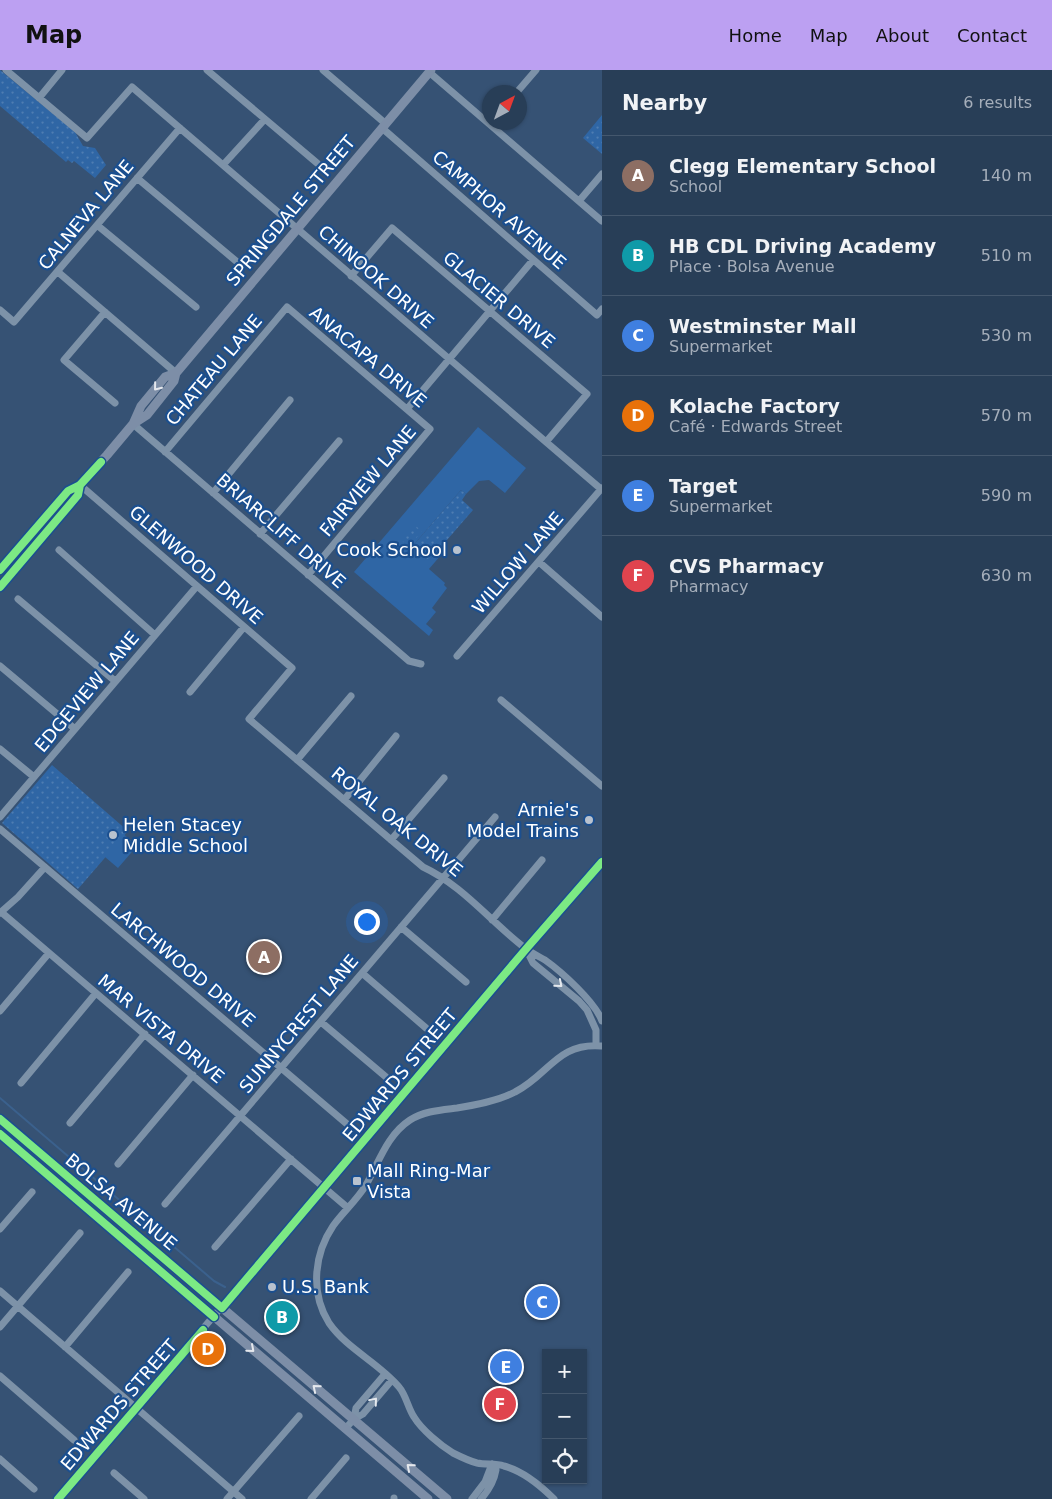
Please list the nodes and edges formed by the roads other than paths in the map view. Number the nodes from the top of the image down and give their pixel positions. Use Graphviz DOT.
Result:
graph roads {
  1 [pos="6,70"];
  2 [pos="62,70"];
  3 [pos="207,70"];
  4 [pos="323,70"];
  5 [pos="536,70"];
  6 [pos="430,71"];
  7 [pos="523,85"];
  8 [pos="39,98"];
  9 [pos="482,116"];
  10 [pos="265,119"];
  11 [pos="384,126"];
  12 [pos="180,128"];
  13 [pos="498,130"];
  14 [pos="317,163"];
  15 [pos="223,165"];
  16 [pos="602,174"];
  17 [pos="137,178"];
  18 [pos="579,201"];
  19 [pos="602,221"];
  20 [pos="97,225"];
  21 [pos="298,229"];
  22 [pos="534,260"];
  23 [pos="236,261"];
  24 [pos="58,272"];
  25 [pos="351,276"];
  26 [pos="196,307"];
  27 [pos="287,307"];
  28 [pos="602,308"];
  29 [pos="0,310"];
  30 [pos="490,311"];
  31 [pos="105,312"];
  32 [pos="449,359"];
  33 [pos="176,373"];
  34 [pos="290,400"];
  35 [pos="115,403"];
  36 [pos="407,409"];
  37 [pos="133,424"];
  38 [pos="430,429"];
  39 [pos="339,441"];
  40 [pos="546,442"];
  41 [pos="165,452"];
  42 [pos="80,485"];
  43 [pos="602,489"];
  44 [pos="213,493"];
  45 [pos="60,501"];
  46 [pos="62,512"];
  47 [pos="260,534"];
  48 [pos="59,550"];
  49 [pos="539,562"];
  50 [pos="0,570"];
  51 [pos="308,575"];
  52 [pos="197,586"];
  53 [pos="0,587"];
  54 [pos="18,599"];
  55 [pos="602,617"];
  56 [pos="244,626"];
  57 [pos="155,635"];
  58 [pos="457,656"];
  59 [pos="420,664"];
  60 [pos="0,666"];
  61 [pos="115,681"];
  62 [pos="190,692"];
  63 [pos="351,696"];
  64 [pos="501,700"];
  65 [pos="249,719"];
  66 [pos="75,729"];
  67 [pos="396,736"];
  68 [pos="0,748"];
  69 [pos="297,760"];
  70 [pos="34,777"];
  71 [pos="444,778"];
  72 [pos="602,786"];
  73 [pos="344,800"];
  74 [pos="0,817"];
  75 [pos="495,818"];
  76 [pos="0,828"];
  77 [pos="391,840"];
  78 [pos="542,860"];
  79 [pos="602,862"];
  80 [pos="45,866"];
  81 [pos="443,878"];
  82 [pos="1,912"];
  83 [pos="492,920"];
  84 [pos="401,927"];
  85 [pos="526,949"];
  86 [pos="49,953"];
  87 [pos="362,973"];
  88 [pos="466,982"];
  89 [pos="96,993"];
  90 [pos="0,1011"];
  91 [pos="602,1021"];
  92 [pos="321,1022"];
  93 [pos="426,1028"];
  94 [pos="145,1034"];
  95 [pos="599,1045"];
  96 [pos="281,1068"];
  97 [pos="193,1075"];
  98 [pos="386,1077"];
  99 [pos="22,1083"];
  100 [pos="240,1116"];
  101 [pos="70,1123"];
  102 [pos="347,1124"];
  103 [pos="1,1127"];
  104 [pos="290,1159"];
  105 [pos="118,1164"];
  106 [pos="324,1188"];
  107 [pos="32,1192"];
  108 [pos="165,1204"];
  109 [pos="348,1208"];
  110 [pos="0,1230"];
  111 [pos="80,1233"];
  112 [pos="215,1247"];
  113 [pos="128,1272"];
  114 [pos="0,1291"];
  115 [pos="18,1306"];
  116 [pos="222,1308"];
  117 [pos="214,1317"];
  118 [pos="0,1327"];
  119 [pos="65,1347"];
  120 [pos="385,1374"];
  121 [pos="0,1376"];
  122 [pos="392,1380"];
  123 [pos="136,1408"];
  124 [pos="299,1416"];
  125 [pos="354,1419"];
  126 [pos="346,1429"];
  127 [pos="74,1440"];
  128 [pos="346,1458"];
  129 [pos="0,1459"];
  130 [pos="492,1466"];
  131 [pos="114,1472"];
  132 [pos="34,1489"];
  133 [pos="233,1492"];
  134 [pos="58,1499"];
  135 [pos="144,1499"];
  136 [pos="227,1499"];
  137 [pos="242,1499"];
  138 [pos="311,1499"];
  139 [pos="428,1499"];
  140 [pos="447,1499"];
  141 [pos="472,1499"];
  142 [pos="481,1499"];
  143 [pos="554,1499"];
  1 -- 8 [label="street"];
  2 -- 8 [label="street"];
  3 -- 10 [label="street"];
  4 -- 11 [label="street, CAMPHOR AVENUE"];
  5 -- 7 [label="street"];
  6 -- 9 [label="street"];
  6 -- 11 [label="main road, SPRINGDALE STREET"];
  8 -- 12 [label="street, CHINOOK DRIVE"];
  10 -- 14 [label="street"];
  10 -- 15 [label="street"];
  11 -- 21 [label="main road, SPRINGDALE STREET"];
  11 -- 22 [label="street, CAMPHOR AVENUE"];
  12 -- 15 [label="street, CHINOOK DRIVE"];
  12 -- 17 [label="street, CALNEVA LANE"];
  13 -- 18 [label="street"];
  15 -- 21 [label="street, CHINOOK DRIVE"];
  16 -- 18 [label="street"];
  17 -- 20 [label="street, CALNEVA LANE"];
  17 -- 23 [label="street"];
  18 -- 19 [label="street"];
  20 -- 24 [label="street, CALNEVA LANE"];
  20 -- 26 [label="street"];
  21 -- 25 [label="street, CHINOOK DRIVE"];
  21 -- 33 [label="main road, SPRINGDALE STREET"];
  22 -- 28 [label="street, CAMPHOR AVENUE"];
  22 -- 30 [label="street"];
  24 -- 29 [label="street, CALNEVA LANE"];
  24 -- 31 [label="street"];
  25 -- 30 [label="street, GLACIER DRIVE"];
  25 -- 32 [label="street, CHINOOK DRIVE"];
  27 -- 36 [label="street, ANACAPA DRIVE"];
  27 -- 41 [label="street, CHATEAU LANE"];
  30 -- 32 [label="street"];
  30 -- 40 [label="street, GLACIER DRIVE"];
  31 -- 33 [label="street"];
  31 -- 35 [label="street"];
  32 -- 36 [label="street"];
  32 -- 40 [label="street, CHINOOK DRIVE"];
  33 -- 37 [label="main road, SPRINGDALE STREET"];
  34 -- 44 [label="street"];
  36 -- 38 [label="street, ANACAPA DRIVE"];
  37 -- 41 [label="street, BRIARCLIFF DRIVE"];
  37 -- 42 [label="main road, SPRINGDALE STREET"];
  38 -- 51 [label="street, FAIRVIEW LANE"];
  39 -- 47 [label="street"];
  40 -- 43 [label="street, CHINOOK DRIVE"];
  41 -- 44 [label="street, BRIARCLIFF DRIVE"];
  42 -- 45 [label="main road, SPRINGDALE STREET"];
  42 -- 46 [label="main road, SPRINGDALE STREET"];
  42 -- 52 [label="street, GLENWOOD DRIVE"];
  43 -- 49 [label="street, WILLOW LANE"];
  44 -- 47 [label="street, BRIARCLIFF DRIVE"];
  45 -- 46 [label="main road"];
  45 -- 50 [label="main road, SPRINGDALE STREET"];
  46 -- 53 [label="main road, SPRINGDALE STREET"];
  47 -- 51 [label="street, BRIARCLIFF DRIVE"];
  48 -- 57 [label="street"];
  49 -- 55 [label="street"];
  49 -- 58 [label="street, WILLOW LANE"];
  51 -- 59 [label="street, BRIARCLIFF DRIVE"];
  52 -- 56 [label="street, GLENWOOD DRIVE"];
  52 -- 57 [label="street, EDGEVIEW LANE"];
  54 -- 61 [label="street"];
  56 -- 62 [label="street"];
  56 -- 65 [label="street, GLENWOOD DRIVE"];
  57 -- 61 [label="street, EDGEVIEW LANE"];
  60 -- 66 [label="street"];
  61 -- 66 [label="street, EDGEVIEW LANE"];
  63 -- 69 [label="street"];
  64 -- 72 [label="street"];
  65 -- 69 [label="street, ROYAL OAK DRIVE"];
  66 -- 70 [label="street, EDGEVIEW LANE"];
  67 -- 73 [label="street"];
  68 -- 70 [label="street"];
  69 -- 73 [label="street, ROYAL OAK DRIVE"];
  70 -- 74 [label="street, EDGEVIEW LANE"];
  71 -- 77 [label="street"];
  73 -- 77 [label="street, ROYAL OAK DRIVE"];
  75 -- 81 [label="street, SUNNYCREST LANE"];
  76 -- 80 [label="street, LARCHWOOD DRIVE"];
  77 -- 81 [label="street, ROYAL OAK DRIVE"];
  78 -- 83 [label="street"];
  79 -- 85 [label="street, EDWARDS STREET"];
  80 -- 82 [label="street"];
  80 -- 96 [label="street, LARCHWOOD DRIVE"];
  81 -- 83 [label="street, ROYAL OAK DRIVE"];
  81 -- 84 [label="street, SUNNYCREST LANE"];
  82 -- 86 [label="street, MAR VISTA DRIVE"];
  83 -- 85 [label="street, ROYAL OAK DRIVE"];
  84 -- 87 [label="street, SUNNYCREST LANE"];
  84 -- 88 [label="street"];
  85 -- 91 [label="street"];
  85 -- 95 [label="street, one-way"];
  85 -- 106 [label="street, EDWARDS STREET"];
  86 -- 89 [label="street, MAR VISTA DRIVE"];
  86 -- 90 [label="street"];
  87 -- 92 [label="street, SUNNYCREST LANE"];
  87 -- 93 [label="street"];
  89 -- 94 [label="street, MAR VISTA DRIVE"];
  89 -- 99 [label="street"];
  92 -- 96 [label="street, SUNNYCREST LANE"];
  92 -- 98 [label="street"];
  94 -- 97 [label="street, MAR VISTA DRIVE"];
  94 -- 101 [label="street"];
  95 -- 109 [label="street"];
  96 -- 100 [label="street, SUNNYCREST LANE"];
  96 -- 102 [label="street, LARCHWOOD DRIVE"];
  97 -- 100 [label="street, MAR VISTA DRIVE"];
  97 -- 105 [label="street"];
  100 -- 104 [label="street, MAR VISTA DRIVE"];
  100 -- 108 [label="street, SUNNYCREST LANE"];
  103 -- 116 [label="main road, BOLSA AVENUE"];
  103 -- 117 [label="main road, BOLSA AVENUE"];
  104 -- 106 [label="street, MAR VISTA DRIVE"];
  104 -- 112 [label="street"];
  106 -- 109 [label="street, MAR VISTA DRIVE"];
  106 -- 116 [label="street, EDWARDS STREET"];
  107 -- 110 [label="street"];
  109 -- 120 [label="street"];
  111 -- 115 [label="street"];
  113 -- 119 [label="street"];
  114 -- 115 [label="street"];
  115 -- 118 [label="street"];
  115 -- 119 [label="street"];
  116 -- 117 [label="street, EDWARDS STREET"];
  125 -- 116 [label="main road, BOLSA AVENUE, one-way"];
  117 -- 123 [label="street, EDWARDS STREET"];
  117 -- 126 [label="main road, BOLSA AVENUE, one-way"];
  119 -- 123 [label="street"];
  120 -- 122 [label="street"];
  120 -- 125 [label="street"];
  121 -- 127 [label="street"];
  125 -- 122 [label="street, one-way"];
  122 -- 130 [label="street"];
  123 -- 133 [label="street"];
  123 -- 134 [label="street, EDWARDS STREET"];
  124 -- 133 [label="street"];
  125 -- 126 [label="street"];
  140 -- 125 [label="main road, BOLSA AVENUE, one-way"];
  126 -- 139 [label="main road, BOLSA AVENUE"];
  128 -- 138 [label="street"];
  129 -- 132 [label="street"];
  130 -- 141 [label="street"];
  130 -- 142 [label="street"];
  130 -- 143 [label="street"];
  131 -- 135 [label="street"];
  133 -- 136 [label="street"];
  133 -- 137 [label="street"];
}
